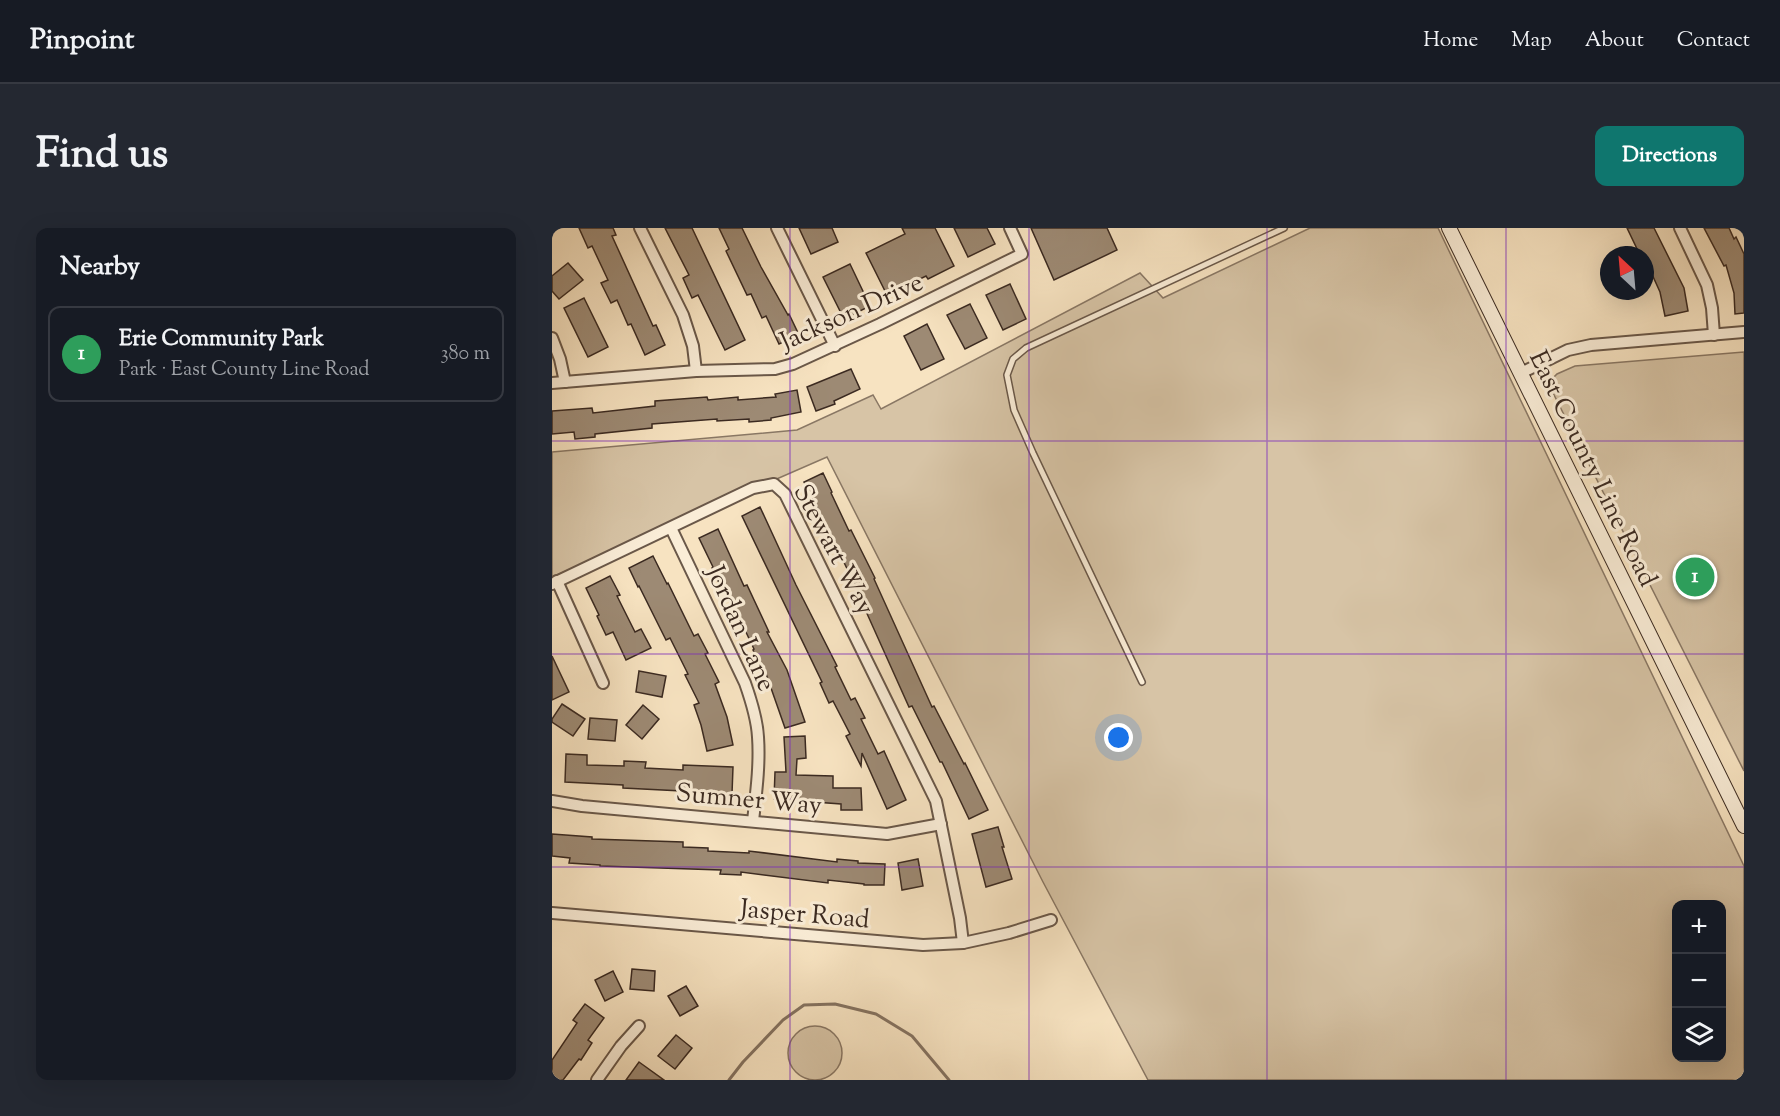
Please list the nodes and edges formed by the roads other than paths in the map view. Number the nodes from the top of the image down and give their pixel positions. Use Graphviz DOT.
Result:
graph roads {
  1 [pos="640,228"];
  2 [pos="777,228"];
  3 [pos="1010,228"];
  4 [pos="1284,228"];
  5 [pos="1449,228"];
  6 [pos="1680,228"];
  7 [pos="1744,332"];
  8 [pos="1714,335"];
  9 [pos="552,338"];
  10 [pos="835,346"];
  11 [pos="696,371"];
  12 [pos="1521,373"];
  13 [pos="565,382"];
  14 [pos="552,383"];
  15 [pos="671,528"];
  16 [pos="554,582"];
  17 [pos="1142,682"];
  18 [pos="603,683"];
  19 [pos="552,801"];
  20 [pos="753,821"];
  21 [pos="941,824"];
  22 [pos="1744,826"];
  23 [pos="552,913"];
  24 [pos="1051,920"];
  25 [pos="963,943"];
  26 [pos="639,1026"];
  27 [pos="597,1080"];
  1 -- 11 [label="street"];
  2 -- 10 [label="street"];
  3 -- 10 [label="street, Jackson Drive"];
  4 -- 17 [label="lane"];
  5 -- 12 [label="main road, East County Line Road"];
  6 -- 8 [label="street"];
  7 -- 8 [label="street"];
  8 -- 12 [label="street"];
  9 -- 13 [label="street"];
  10 -- 11 [label="street, Jackson Drive"];
  11 -- 13 [label="street, Jackson Drive"];
  12 -- 22 [label="main road, East County Line Road"];
  13 -- 14 [label="street, Jackson Drive"];
  15 -- 16 [label="street, Stewart Way"];
  15 -- 20 [label="street, Jordan Lane"];
  15 -- 21 [label="street, Stewart Way"];
  16 -- 18 [label="street"];
  19 -- 20 [label="street, Sumner Way"];
  20 -- 21 [label="street, Sumner Way"];
  21 -- 25 [label="street"];
  23 -- 25 [label="street, Jasper Road"];
  24 -- 25 [label="street, Jasper Road"];
  26 -- 27 [label="street"];
}
